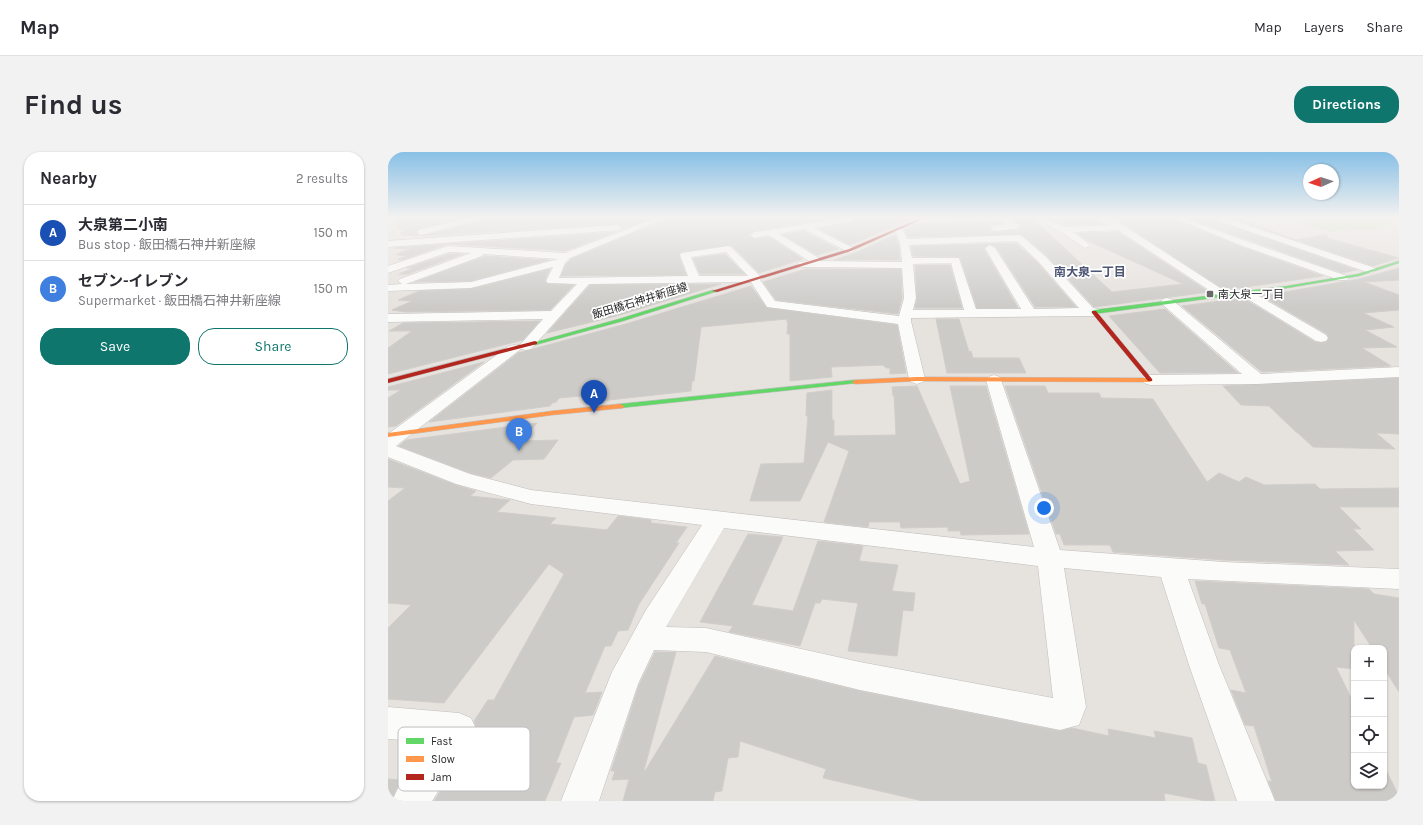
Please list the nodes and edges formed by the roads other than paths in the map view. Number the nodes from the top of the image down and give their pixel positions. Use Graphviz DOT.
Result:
graph roads {
  1 [pos="588,248"];
  2 [pos="796,248"];
  3 [pos="847,248"];
  4 [pos="880,248"];
  5 [pos="895,248"];
  6 [pos="903,248"];
  7 [pos="908,248"];
  8 [pos="990,248"];
  9 [pos="1031,248"];
  10 [pos="1151,248"];
  11 [pos="1260,248"];
  12 [pos="1308,248"];
  13 [pos="850,250"];
  14 [pos="484,251"];
  15 [pos="563,259"];
  16 [pos="815,260"];
  17 [pos="803,264"];
  18 [pos="1397,264"];
  19 [pos="388,270"];
  20 [pos="1371,270"];
  21 [pos="1343,278"];
  22 [pos="695,279"];
  23 [pos="755,279"];
  24 [pos="586,281"];
  25 [pos="388,288"];
  26 [pos="1245,292"];
  27 [pos="1224,295"];
  28 [pos="1167,302"];
  29 [pos="1092,312"];
  30 [pos="971,313"];
  31 [pos="1030,313"];
  32 [pos="555,315"];
  33 [pos="906,317"];
  34 [pos="388,318"];
  35 [pos="1321,338"];
  36 [pos="520,348"];
  37 [pos="1399,372"];
  38 [pos="1257,378"];
  39 [pos="917,380"];
  40 [pos="994,380"];
  41 [pos="1150,380"];
  42 [pos="388,381"];
  43 [pos="391,441"];
  44 [pos="717,519"];
  45 [pos="1050,558"];
  46 [pos="1171,568"];
  47 [pos="1399,579"];
  48 [pos="645,638"];
  49 [pos="388,723"];
  50 [pos="435,727"];
  51 [pos="418,791"];
  52 [pos="411,801"];
  53 [pos="580,801"];
  54 [pos="1256,801"];
  1 -- 15 [label="street"];
  2 -- 16 [label="street"];
  3 -- 13 [label="street"];
  4 -- 13 [label="street, 飯田橋石神井新座線"];
  5 -- 17 [label="street"];
  6 -- 33 [label="street"];
  7 -- 30 [label="street"];
  8 -- 31 [label="street"];
  9 -- 29 [label="street"];
  10 -- 27 [label="street"];
  11 -- 21 [label="street"];
  12 -- 20 [label="street"];
  13 -- 16 [label="street, 飯田橋石神井新座線"];
  14 -- 15 [label="street"];
  14 -- 19 [label="street"];
  14 -- 25 [label="street"];
  15 -- 24 [label="street"];
  15 -- 25 [label="street"];
  16 -- 17 [label="street, 飯田橋石神井新座線"];
  17 -- 23 [label="street, 飯田橋石神井新座線"];
  18 -- 20 [label="street"];
  20 -- 21 [label="street"];
  21 -- 26 [label="street"];
  22 -- 23 [label="street"];
  22 -- 23 [label="street"];
  22 -- 24 [label="street"];
  23 -- 33 [label="street"];
  23 -- 36 [label="street, 飯田橋石神井新座線"];
  24 -- 32 [label="street"];
  26 -- 27 [label="street"];
  26 -- 35 [label="street"];
  27 -- 28 [label="street"];
  28 -- 29 [label="street"];
  28 -- 38 [label="street"];
  29 -- 31 [label="street"];
  29 -- 41 [label="street"];
  30 -- 31 [label="street"];
  30 -- 33 [label="street"];
  32 -- 34 [label="street"];
  32 -- 36 [label="street"];
  33 -- 39 [label="street"];
  36 -- 42 [label="street, 飯田橋石神井新座線"];
  36 -- 43 [label="street"];
  37 -- 38 [label="street"];
  38 -- 41 [label="street"];
  39 -- 40 [label="street"];
  39 -- 43 [label="street"];
  40 -- 41 [label="street"];
  40 -- 45 [label="street"];
  43 -- 44 [label="street"];
  44 -- 45 [label="street"];
  44 -- 48 [label="street"];
  45 -- 46 [label="street"];
  45 -- 48 [label="street"];
  46 -- 47 [label="street"];
  46 -- 54 [label="street"];
  48 -- 53 [label="street"];
  49 -- 50 [label="street"];
  51 -- 52 [label="street"];
}
